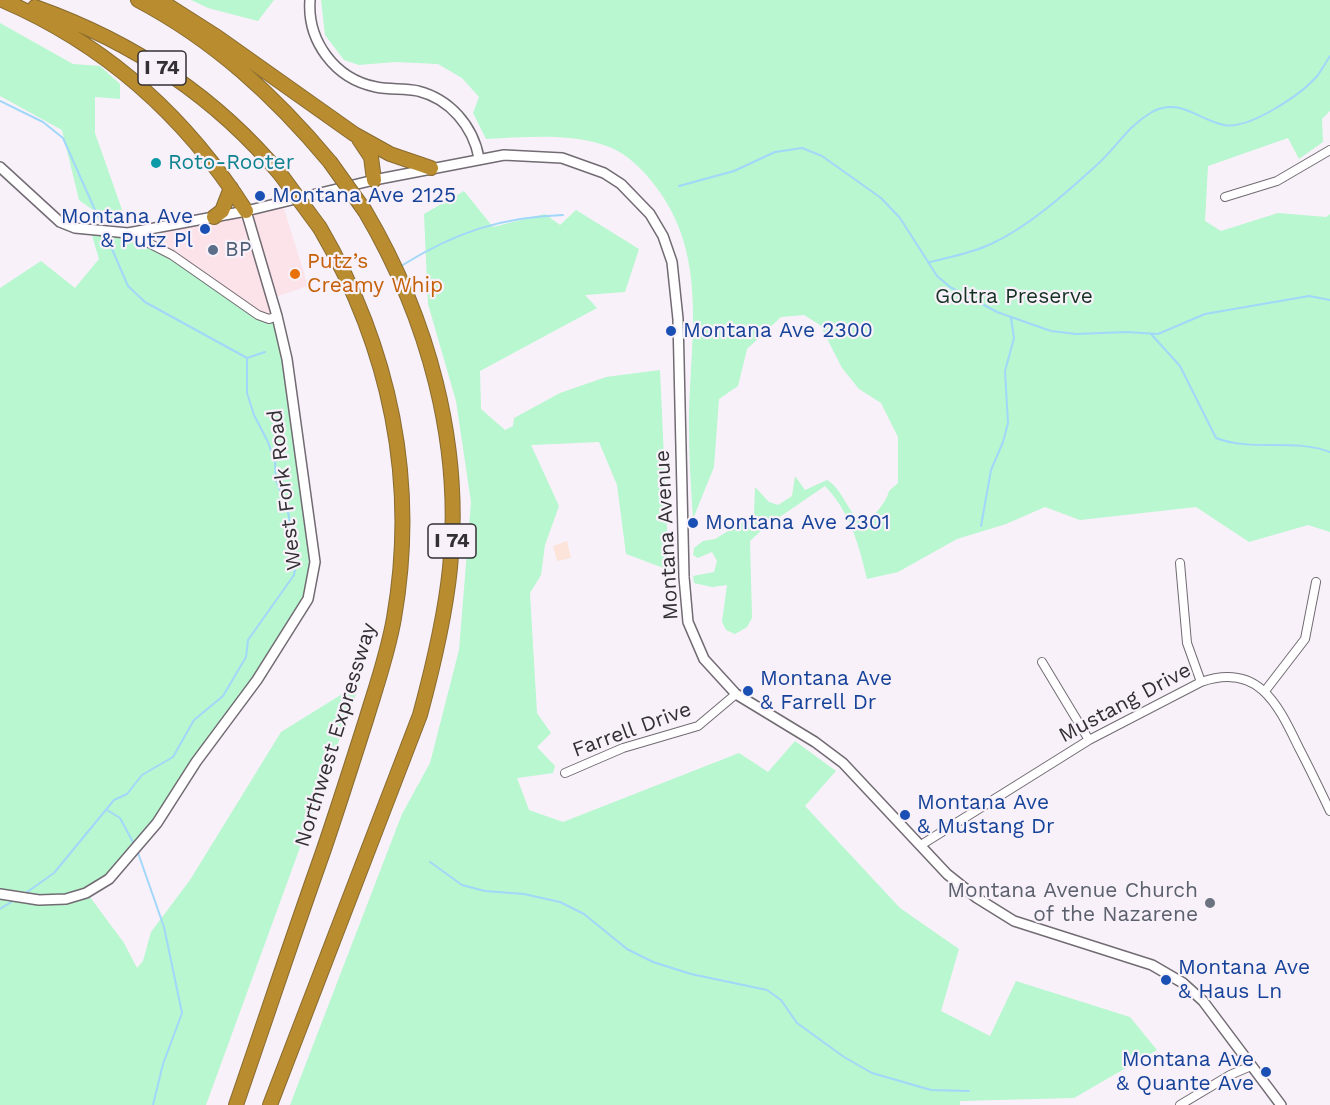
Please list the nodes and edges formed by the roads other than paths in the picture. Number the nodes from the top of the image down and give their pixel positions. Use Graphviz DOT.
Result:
graph roads {
  1 [pos="2,0"];
  2 [pos="16,0"];
  3 [pos="138,0"];
  4 [pos="159,0"];
  5 [pos="310,0"];
  6 [pos="354,134"];
  7 [pos="1330,150"];
  8 [pos="479,158"];
  9 [pos="0,167"];
  10 [pos="431,168"];
  11 [pos="374,180"];
  12 [pos="231,188"];
  13 [pos="1225,197"];
  14 [pos="246,211"];
  15 [pos="214,217"];
  16 [pos="128,233"];
  17 [pos="277,316"];
  18 [pos="1180,563"];
  19 [pos="1316,582"];
  20 [pos="1042,662"];
  21 [pos="1201,682"];
  22 [pos="1265,691"];
  23 [pos="736,694"];
  24 [pos="1089,740"];
  25 [pos="565,773"];
  26 [pos="1330,811"];
  27 [pos="921,845"];
  28 [pos="0,894"];
  29 [pos="1251,1066"];
  30 [pos="236,1105"];
  31 [pos="270,1105"];
  32 [pos="1179,1105"];
  33 [pos="1281,1105"];
  1 -- 12 [label="highway"];
  2 -- 30 [label="highway, Northwest Expressway / I 74, bridge"];
  3 -- 31 [label="highway, I 74, bridge"];
  4 -- 6 [label="highway"];
  5 -- 8 [label="street"];
  6 -- 10 [label="highway"];
  6 -- 11 [label="highway"];
  7 -- 13 [label="street"];
  8 -- 10 [label="street, Montana Avenue"];
  8 -- 23 [label="street, Montana Avenue"];
  9 -- 16 [label="street"];
  10 -- 11 [label="street, Montana Avenue"];
  11 -- 14 [label="street, Montana Avenue"];
  12 -- 14 [label="highway"];
  12 -- 15 [label="highway"];
  14 -- 15 [label="street, Montana Avenue"];
  14 -- 17 [label="street, West Fork Road"];
  15 -- 16 [label="street, Montana Avenue"];
  16 -- 17 [label="street"];
  17 -- 28 [label="street, West Fork Road"];
  18 -- 21 [label="street"];
  19 -- 22 [label="street"];
  20 -- 24 [label="street"];
  21 -- 22 [label="street, Mustang Drive"];
  21 -- 24 [label="street, Mustang Drive"];
  22 -- 26 [label="street, Mustang Drive"];
  23 -- 25 [label="street, Farrell Drive"];
  23 -- 27 [label="street, Montana Avenue"];
  24 -- 27 [label="street, Mustang Drive"];
  27 -- 29 [label="street, Montana Avenue"];
  29 -- 32 [label="street"];
  29 -- 33 [label="street, Montana Avenue"];
}
